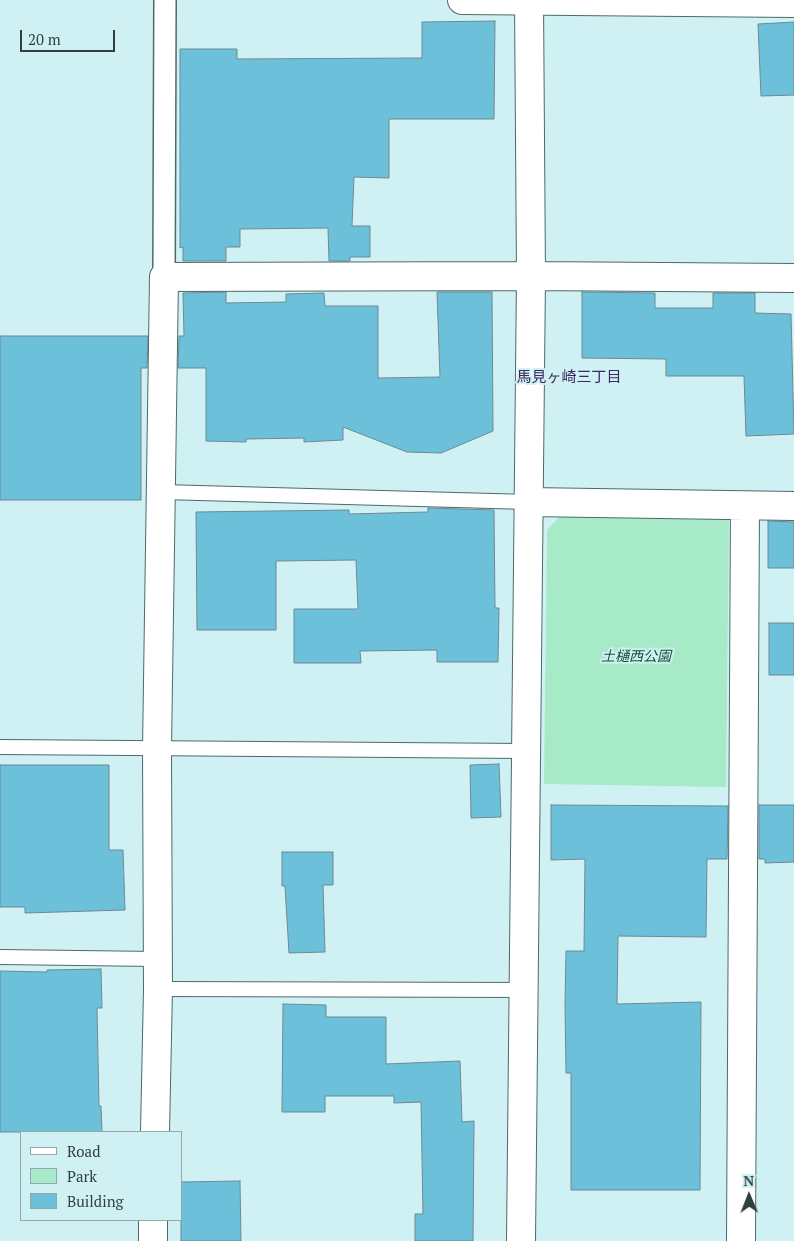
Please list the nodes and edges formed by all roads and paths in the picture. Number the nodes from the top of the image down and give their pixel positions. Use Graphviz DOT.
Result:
graph roads {
  1 [pos="165,0"];
  2 [pos="462,0"];
  3 [pos="529,0"];
  4 [pos="794,2"];
  5 [pos="531,276"];
  6 [pos="164,277"];
  7 [pos="794,278"];
  8 [pos="162,492"];
  9 [pos="529,502"];
  10 [pos="794,506"];
  11 [pos="745,507"];
  12 [pos="0,747"];
  13 [pos="157,749"];
  14 [pos="526,751"];
  15 [pos="0,958"];
  16 [pos="157,959"];
  17 [pos="158,989"];
  18 [pos="524,990"];
  19 [pos="155,1131"];
  20 [pos="153,1221"];
  21 [pos="152,1241"];
  22 [pos="521,1241"];
  23 [pos="741,1241"];
  1 -- 6 [label="street"];
  2 -- 3 [label="street"];
  3 -- 4 [label="street"];
  3 -- 5 [label="street"];
  5 -- 6 [label="street"];
  5 -- 7 [label="street"];
  5 -- 9 [label="street"];
  6 -- 8 [label="street"];
  8 -- 9 [label="lane"];
  8 -- 13 [label="street"];
  9 -- 11 [label="street"];
  9 -- 14 [label="street"];
  10 -- 11 [label="street"];
  11 -- 23 [label="street"];
  12 -- 13 [label="lane"];
  13 -- 14 [label="lane"];
  13 -- 16 [label="street"];
  14 -- 18 [label="street"];
  15 -- 16 [label="lane"];
  16 -- 17 [label="street"];
  17 -- 18 [label="lane"];
  17 -- 19 [label="street"];
  18 -- 22 [label="street"];
  20 -- 21 [label="street"];
}
